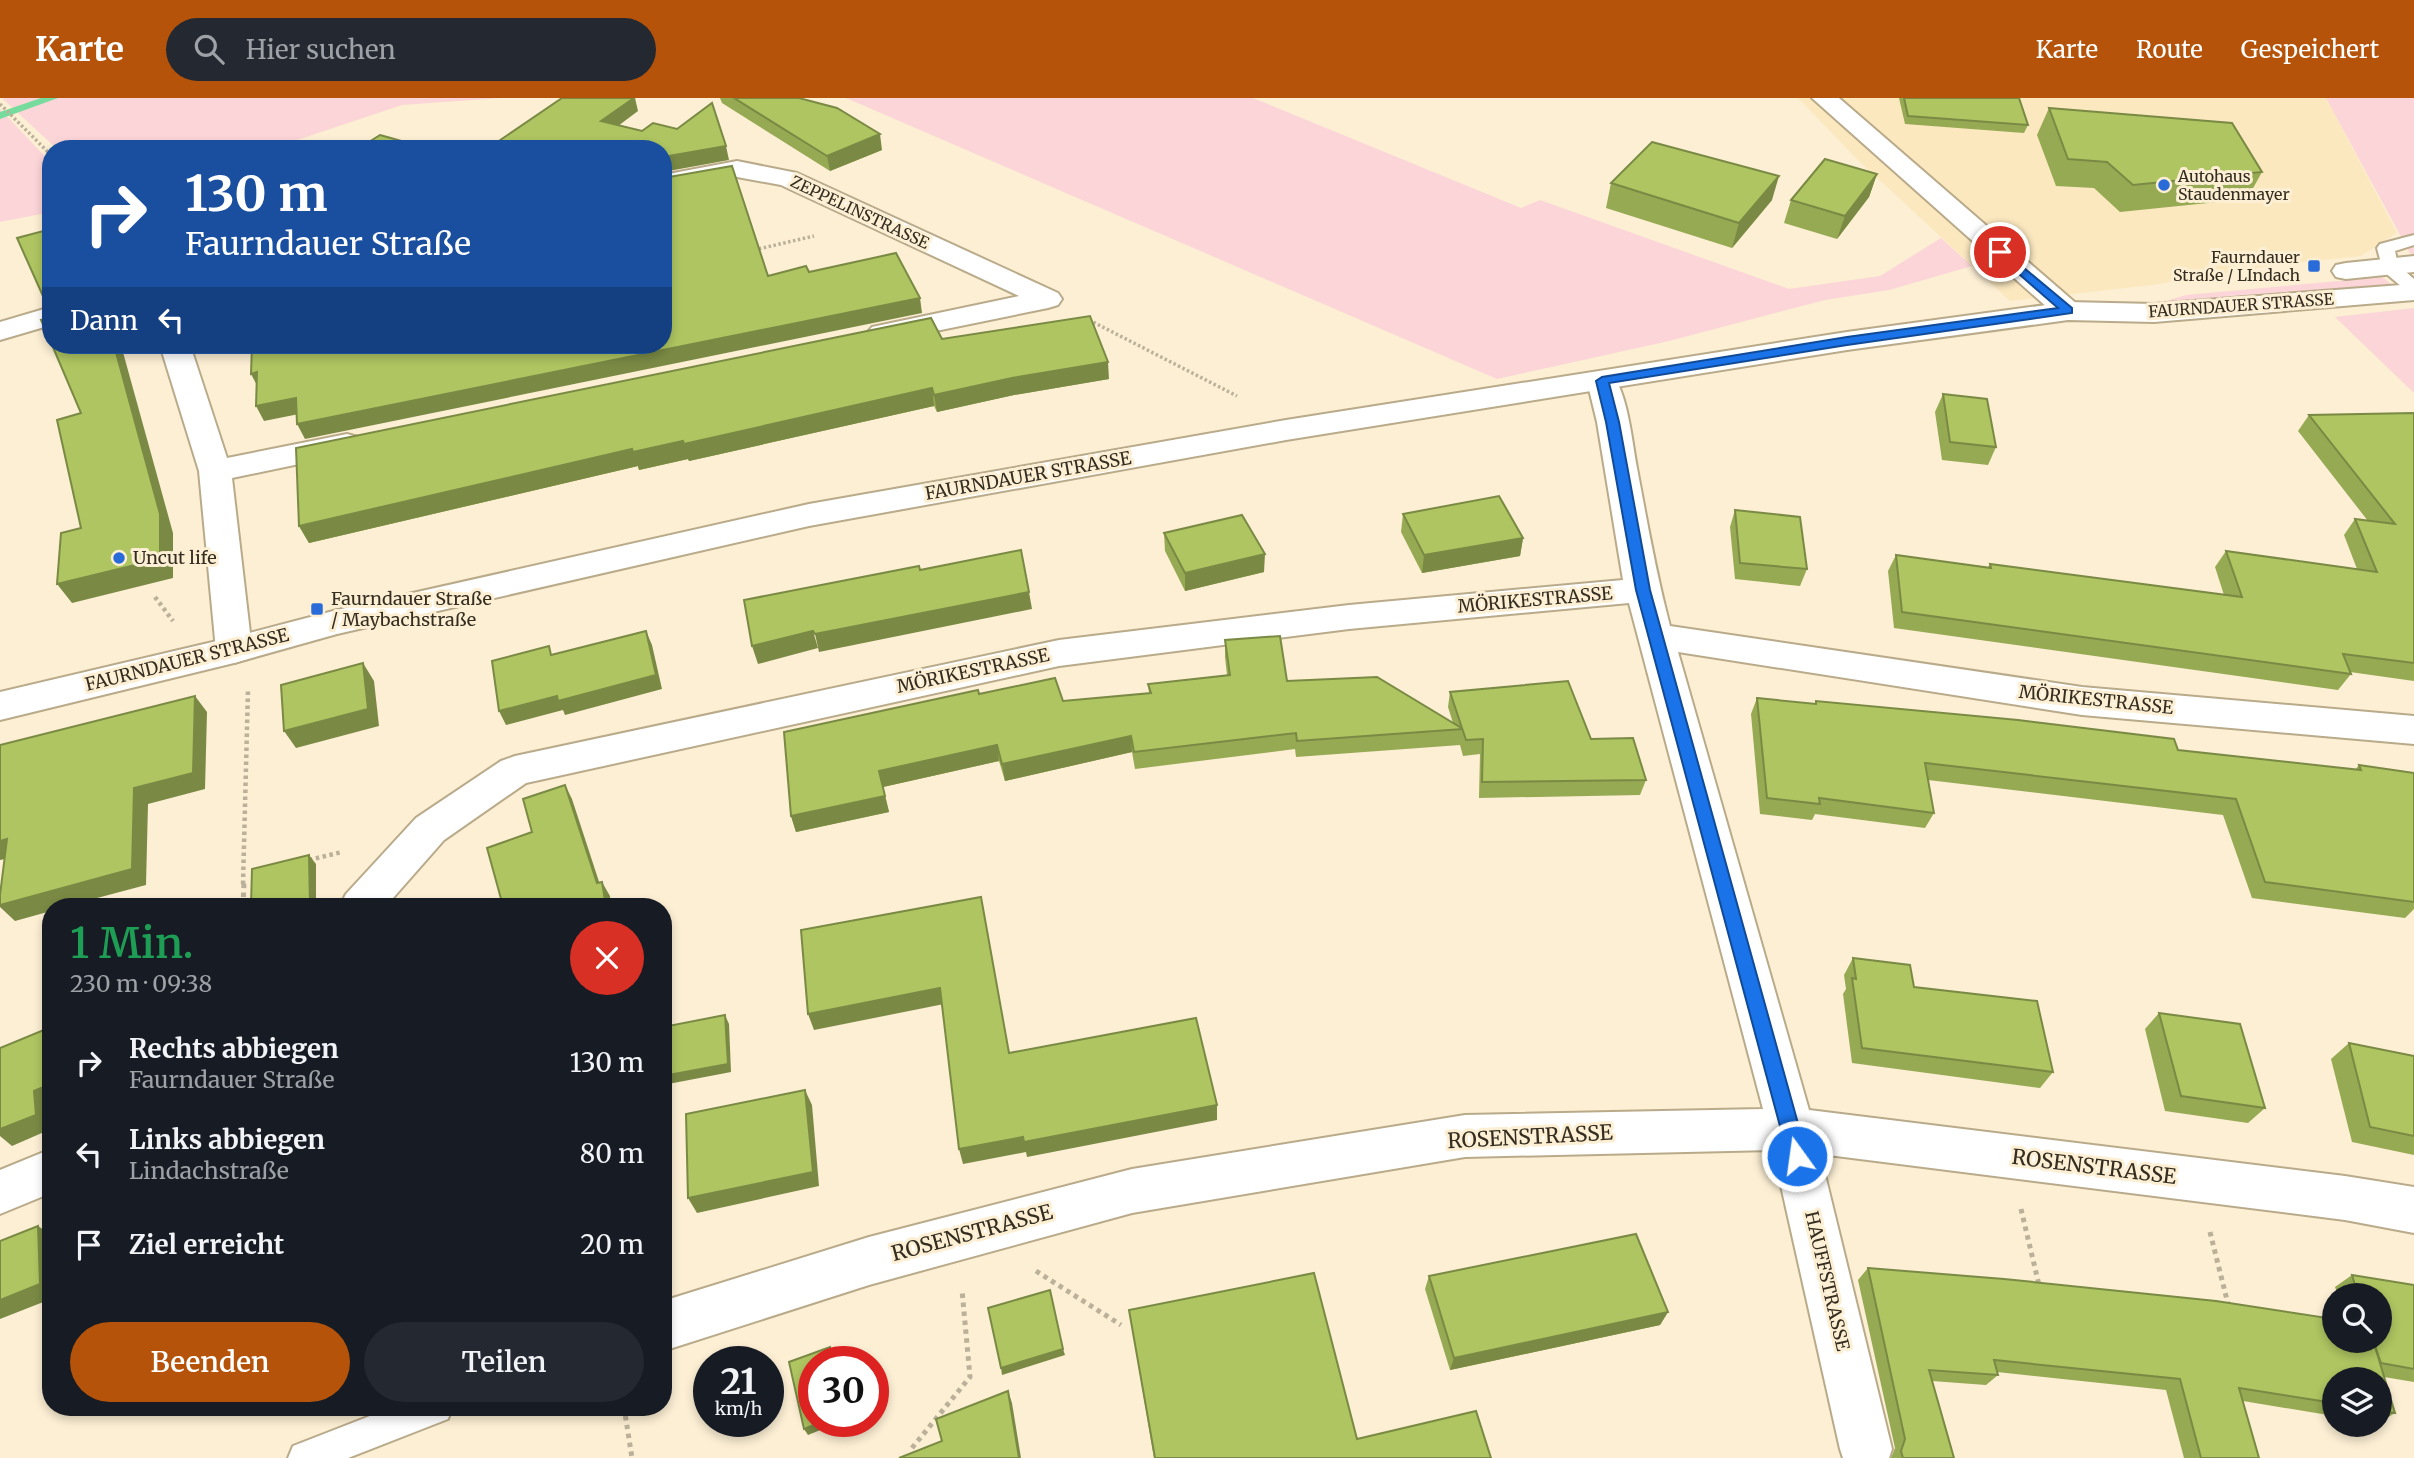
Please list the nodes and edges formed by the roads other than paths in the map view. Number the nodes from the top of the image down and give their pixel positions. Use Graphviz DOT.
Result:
graph roads {
  1 [pos="1824,98"];
  2 [pos="672,181"];
  3 [pos="2414,240"];
  4 [pos="2402,266"];
  5 [pos="2414,290"];
  6 [pos="2068,310"];
  7 [pos="42,319"];
  8 [pos="0,331"];
  9 [pos="858,338"];
  10 [pos="178,354"];
  11 [pos="1602,381"];
  12 [pos="374,438"];
  13 [pos="215,471"];
  14 [pos="1643,590"];
  15 [pos="1656,636"];
  16 [pos="234,650"];
  17 [pos="0,706"];
  18 [pos="2414,730"];
  19 [pos="368,898"];
  20 [pos="1791,1129"];
  21 [pos="42,1175"];
  22 [pos="0,1192"];
  23 [pos="2414,1210"];
  24 [pos="672,1323"];
  25 [pos="413,1416"];
  26 [pos="1866,1449"];
  27 [pos="304,1458"];
  1 -- 6 [label="street"];
  2 -- 9 [label="street, ZEPPELINSTRASSE"];
  3 -- 4 [label="lane"];
  4 -- 5 [label="lane"];
  4 -- 6 [label="street, FAURNDAUER STRASSE"];
  5 -- 6 [label="street, FAURNDAUER STRASSE"];
  6 -- 11 [label="street, FAURNDAUER STRASSE"];
  7 -- 8 [label="street"];
  10 -- 13 [label="street"];
  11 -- 14 [label="street, HAUFFSTRASSE"];
  11 -- 16 [label="street, FAURNDAUER STRASSE"];
  12 -- 13 [label="street"];
  13 -- 16 [label="street"];
  14 -- 15 [label="street, HAUFFSTRASSE"];
  14 -- 19 [label="street, MÖRIKESTRASSE"];
  15 -- 18 [label="street, MÖRIKESTRASSE"];
  15 -- 20 [label="street, HAUFFSTRASSE"];
  16 -- 17 [label="street, FAURNDAUER STRASSE"];
  20 -- 23 [label="street, ROSENSTRASSE"];
  20 -- 24 [label="street, ROSENSTRASSE"];
  20 -- 26 [label="street, HAUFFSTRASSE"];
  21 -- 22 [label="street"];
  25 -- 27 [label="lane"];
}
